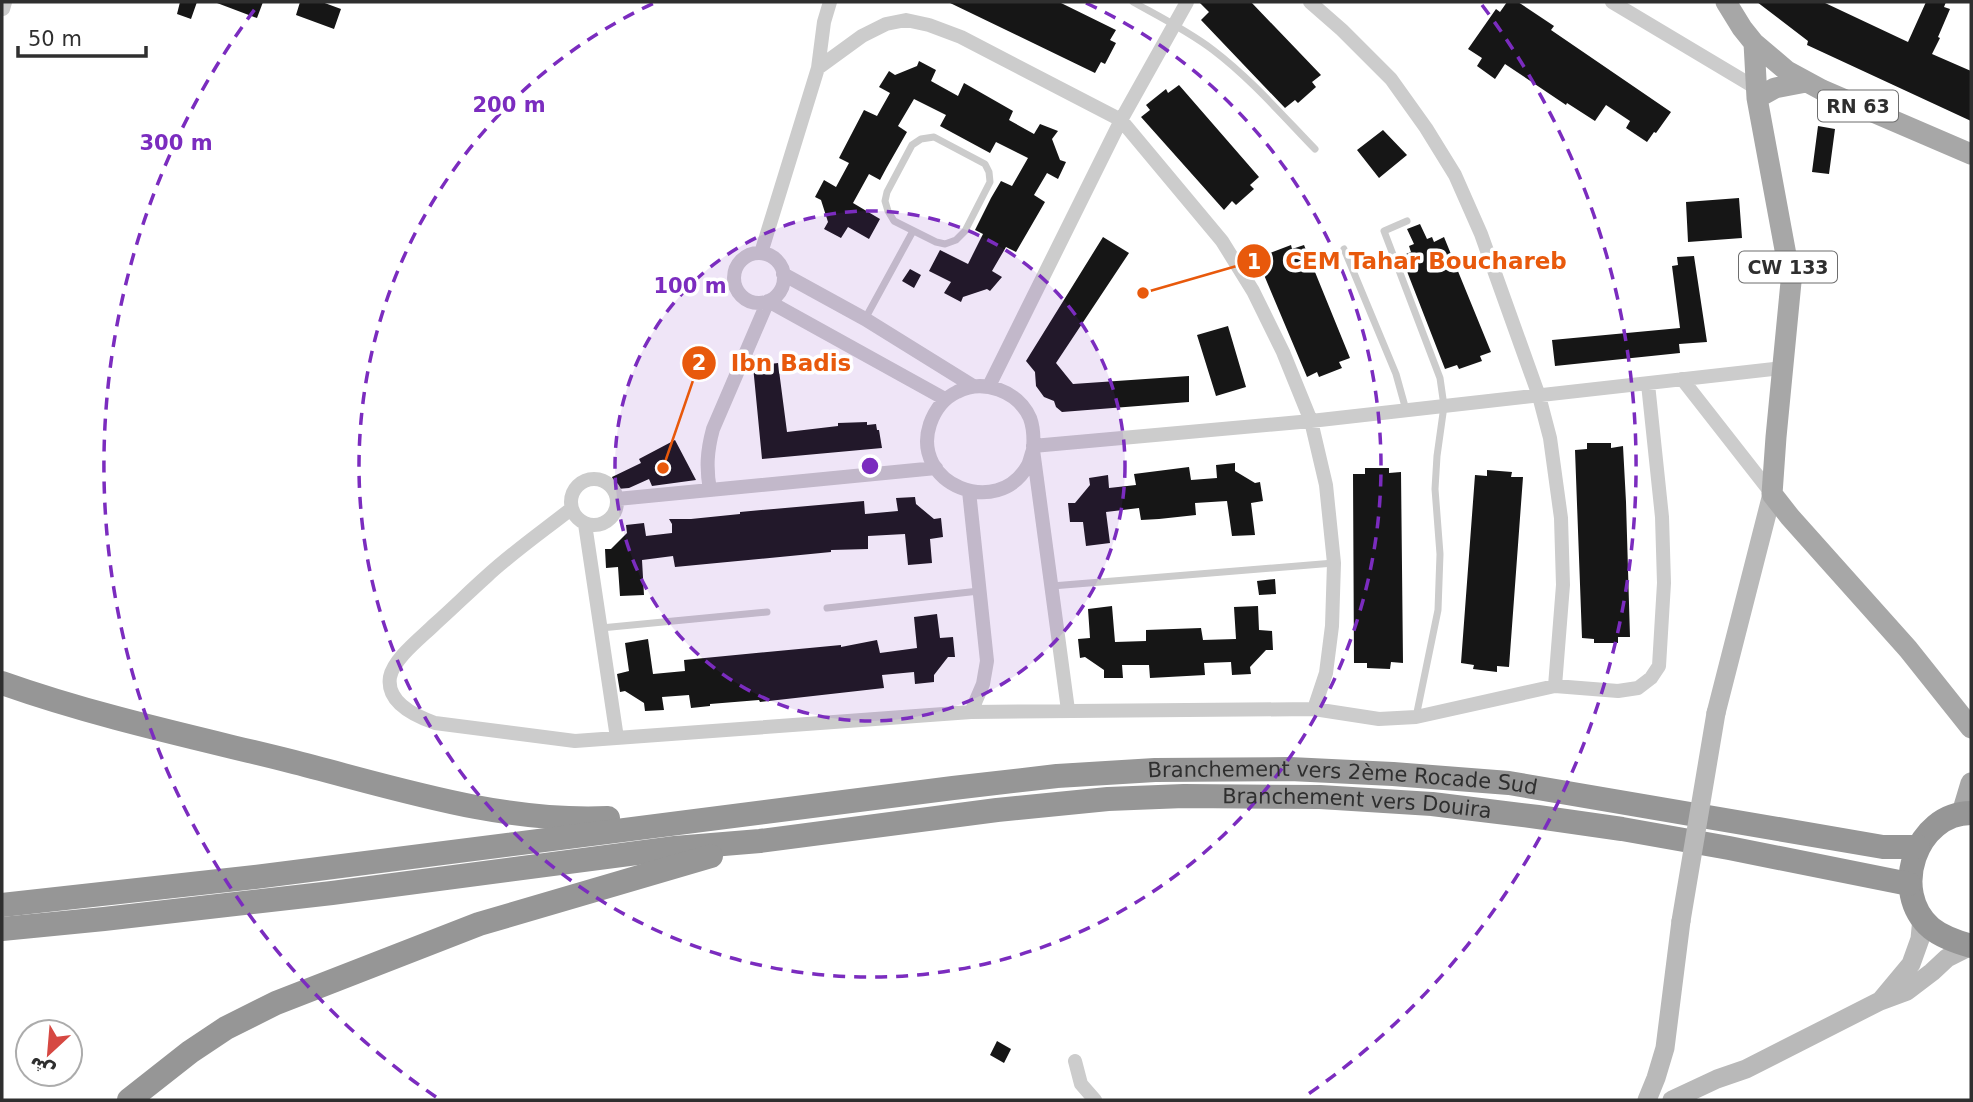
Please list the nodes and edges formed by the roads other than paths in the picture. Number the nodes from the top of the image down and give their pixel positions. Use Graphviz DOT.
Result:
graph roads {
  1 [pos="830,2"];
  2 [pos="1133,2"];
  3 [pos="1187,2"];
  4 [pos="1310,2"];
  5 [pos="1612,2"];
  6 [pos="1726,2"];
  7 [pos="1174,24"];
  8 [pos="1754,43"];
  9 [pos="818,68"];
  10 [pos="1806,82"];
  11 [pos="1756,93"];
  12 [pos="1121,120"];
  13 [pos="1315,149"];
  14 [pos="1971,154"];
  15 [pos="1407,221"];
  16 [pos="913,231"];
  17 [pos="1343,249"];
  18 [pos="761,253"];
  19 [pos="783,274"];
  20 [pos="768,300"];
  21 [pos="865,318"];
  22 [pos="1782,368"];
  23 [pos="1682,380"];
  24 [pos="1648,384"];
  25 [pos="974,386"];
  26 [pos="989,386"];
  27 [pos="1539,396"];
  28 [pos="945,399"];
  29 [pos="1444,406"];
  30 [pos="1406,410"];
  31 [pos="1311,421"];
  32 [pos="1033,448"];
  33 [pos="936,468"];
  34 [pos="710,490"];
  35 [pos="969,491"];
  36 [pos="1773,494"];
  37 [pos="617,499"];
  38 [pos="571,509"];
  39 [pos="585,524"];
  40 [pos="1334,563"];
  41 [pos="1051,586"];
  42 [pos="979,591"];
  43 [pos="827,608"];
  44 [pos="767,612"];
  45 [pos="600,628"];
  46 [pos="2,682"];
  47 [pos="1555,686"];
  48 [pos="1314,709"];
  49 [pos="1068,710"];
  50 [pos="971,712"];
  51 [pos="1416,717"];
  52 [pos="1969,725"];
  53 [pos="617,738"];
  54 [pos="1971,783"];
  55 [pos="766,812"];
  56 [pos="1967,813"];
  57 [pos="760,841"];
  58 [pos="1918,847"];
  59 [pos="1909,884"];
  60 [pos="2,905"];
  61 [pos="1922,918"];
  62 [pos="2,929"];
  63 [pos="1971,946"];
  64 [pos="1880,1001"];
  65 [pos="1075,1061"];
  66 [pos="130,1100"];
  67 [pos="1095,1100"];
  68 [pos="1647,1100"];
  69 [pos="1672,1100"];
  1 -- 9 [label="street"];
  2 -- 7 [label="lane"];
  3 -- 7 [label="street"];
  4 -- 27 [label="street"];
  5 -- 11 [label="street"];
  6 -- 8 [label="main road, RN 63"];
  7 -- 12 [label="street"];
  7 -- 13 [label="lane"];
  8 -- 10 [label="main road, RN 63"];
  8 -- 11 [label="main road, CW 133"];
  9 -- 12 [label="street"];
  9 -- 18 [label="street"];
  10 -- 11 [label="main road"];
  10 -- 14 [label="main road, RN 63"];
  11 -- 22 [label="main road, CW 133"];
  12 -- 26 [label="street"];
  12 -- 31 [label="street"];
  15 -- 29 [label="lane"];
  16 -- 16 [label="lane"];
  16 -- 21 [label="lane"];
  17 -- 30 [label="lane"];
  18 -- 19 [label="street"];
  18 -- 20 [label="street"];
  19 -- 20 [label="street"];
  19 -- 21 [label="street"];
  20 -- 28 [label="street"];
  20 -- 34 [label="street"];
  21 -- 25 [label="street"];
  22 -- 23 [label="street"];
  22 -- 36 [label="main road, CW 133"];
  23 -- 24 [label="street"];
  23 -- 36 [label="street"];
  24 -- 27 [label="street"];
  24 -- 47 [label="street"];
  25 -- 26 [label="street"];
  25 -- 28 [label="street"];
  26 -- 32 [label="street"];
  27 -- 29 [label="street"];
  27 -- 47 [label="street"];
  28 -- 33 [label="street"];
  29 -- 30 [label="street"];
  29 -- 51 [label="lane"];
  30 -- 31 [label="street"];
  31 -- 32 [label="street"];
  31 -- 40 [label="street"];
  32 -- 35 [label="street"];
  32 -- 41 [label="street"];
  33 -- 34 [label="street"];
  33 -- 35 [label="street"];
  34 -- 37 [label="street"];
  35 -- 42 [label="street"];
  36 -- 52 [label="main road"];
  36 -- 68 [label="main road, CW 133, bridge"];
  37 -- 38 [label="street"];
  37 -- 39 [label="street"];
  38 -- 39 [label="street"];
  38 -- 53 [label="street"];
  39 -- 45 [label="street"];
  40 -- 41 [label="lane"];
  40 -- 48 [label="street"];
  41 -- 49 [label="street"];
  42 -- 43 [label="lane"];
  42 -- 50 [label="street"];
  44 -- 45 [label="lane"];
  45 -- 53 [label="street"];
  46 -- 55 [label="highway"];
  47 -- 51 [label="street"];
  48 -- 49 [label="street"];
  48 -- 51 [label="street"];
  49 -- 50 [label="street"];
  50 -- 53 [label="street"];
  54 -- 56 [label="main road"];
  55 -- 58 [label="highway, Branchement vers 2ème Rocade Sud"];
  55 -- 60 [label="highway"];
  56 -- 58 [label="highway"];
  57 -- 59 [label="highway, Branchement vers Douira"];
  57 -- 62 [label="highway"];
  57 -- 66 [label="highway"];
  58 -- 59 [label="highway"];
  59 -- 61 [label="highway"];
  61 -- 63 [label="highway"];
  61 -- 64 [label="main road"];
  63 -- 64 [label="main road"];
  64 -- 69 [label="main road"];
  65 -- 67 [label="street"];
}
